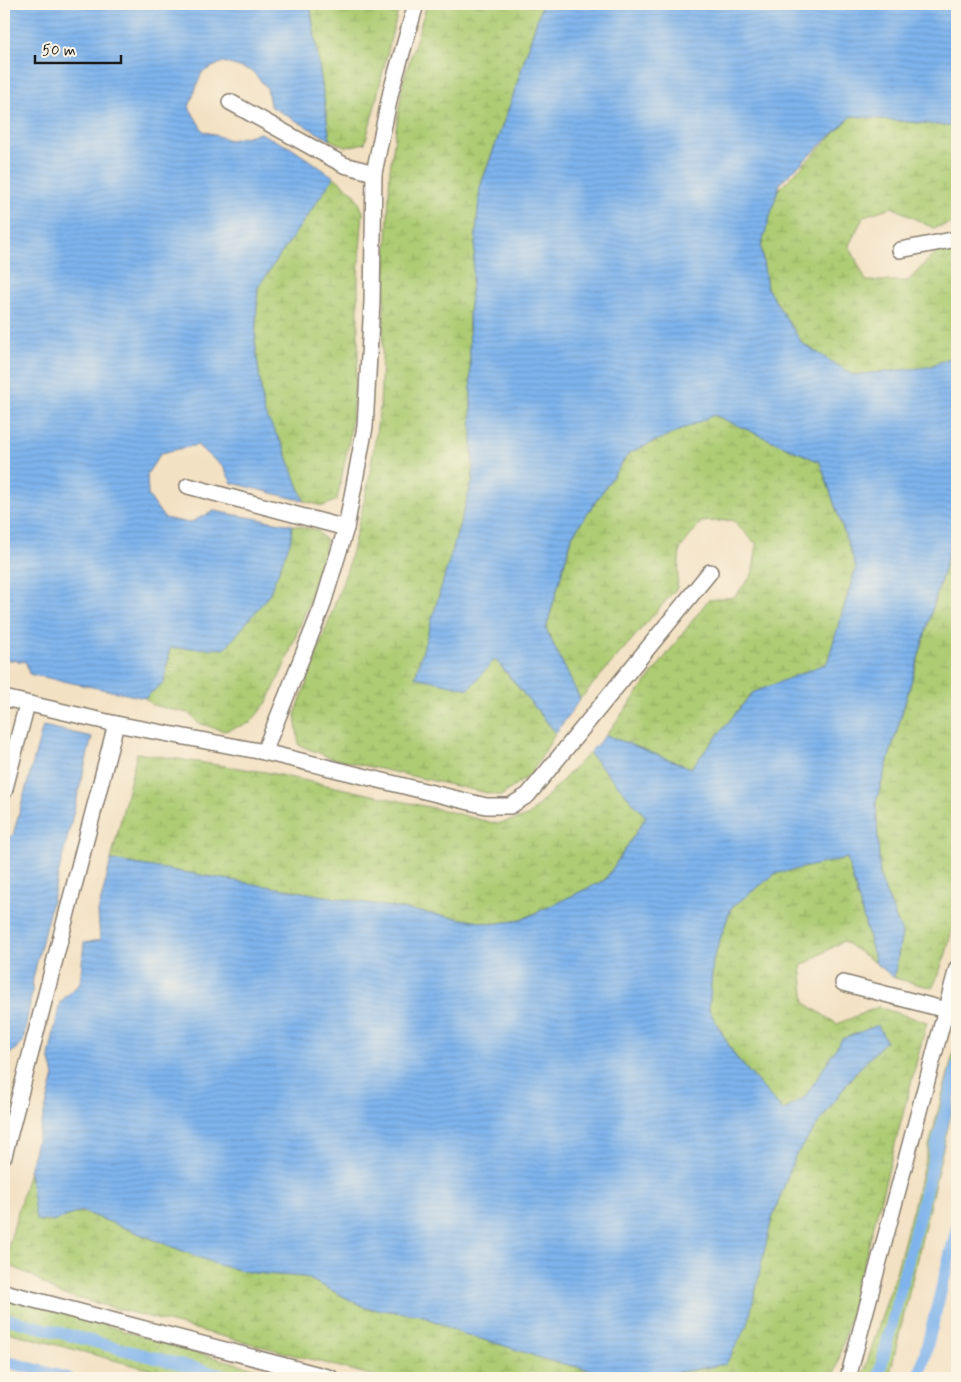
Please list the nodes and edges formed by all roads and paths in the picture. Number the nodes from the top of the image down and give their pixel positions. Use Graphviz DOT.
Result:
graph roads {
  1 [pos="416,4"];
  2 [pos="230,102"];
  3 [pos="374,173"];
  4 [pos="957,239"];
  5 [pos="900,250"];
  6 [pos="188,486"];
  7 [pos="346,528"];
  8 [pos="710,572"];
  9 [pos="4,698"];
  10 [pos="27,704"];
  11 [pos="116,724"];
  12 [pos="264,752"];
  13 [pos="4,792"];
  14 [pos="957,968"];
  15 [pos="843,983"];
  16 [pos="946,1010"];
  17 [pos="4,1156"];
  18 [pos="4,1292"];
  19 [pos="331,1378"];
  20 [pos="848,1378"];
  1 -- 3 [label="lane"];
  2 -- 3 [label="lane"];
  3 -- 7 [label="lane"];
  4 -- 5 [label="lane"];
  6 -- 7 [label="lane"];
  7 -- 12 [label="lane"];
  8 -- 12 [label="lane"];
  9 -- 10 [label="lane"];
  10 -- 11 [label="lane"];
  10 -- 13 [label="lane"];
  11 -- 12 [label="lane"];
  11 -- 17 [label="lane"];
  14 -- 16 [label="lane"];
  15 -- 16 [label="lane"];
  16 -- 20 [label="lane"];
  18 -- 19 [label="lane"];
}
